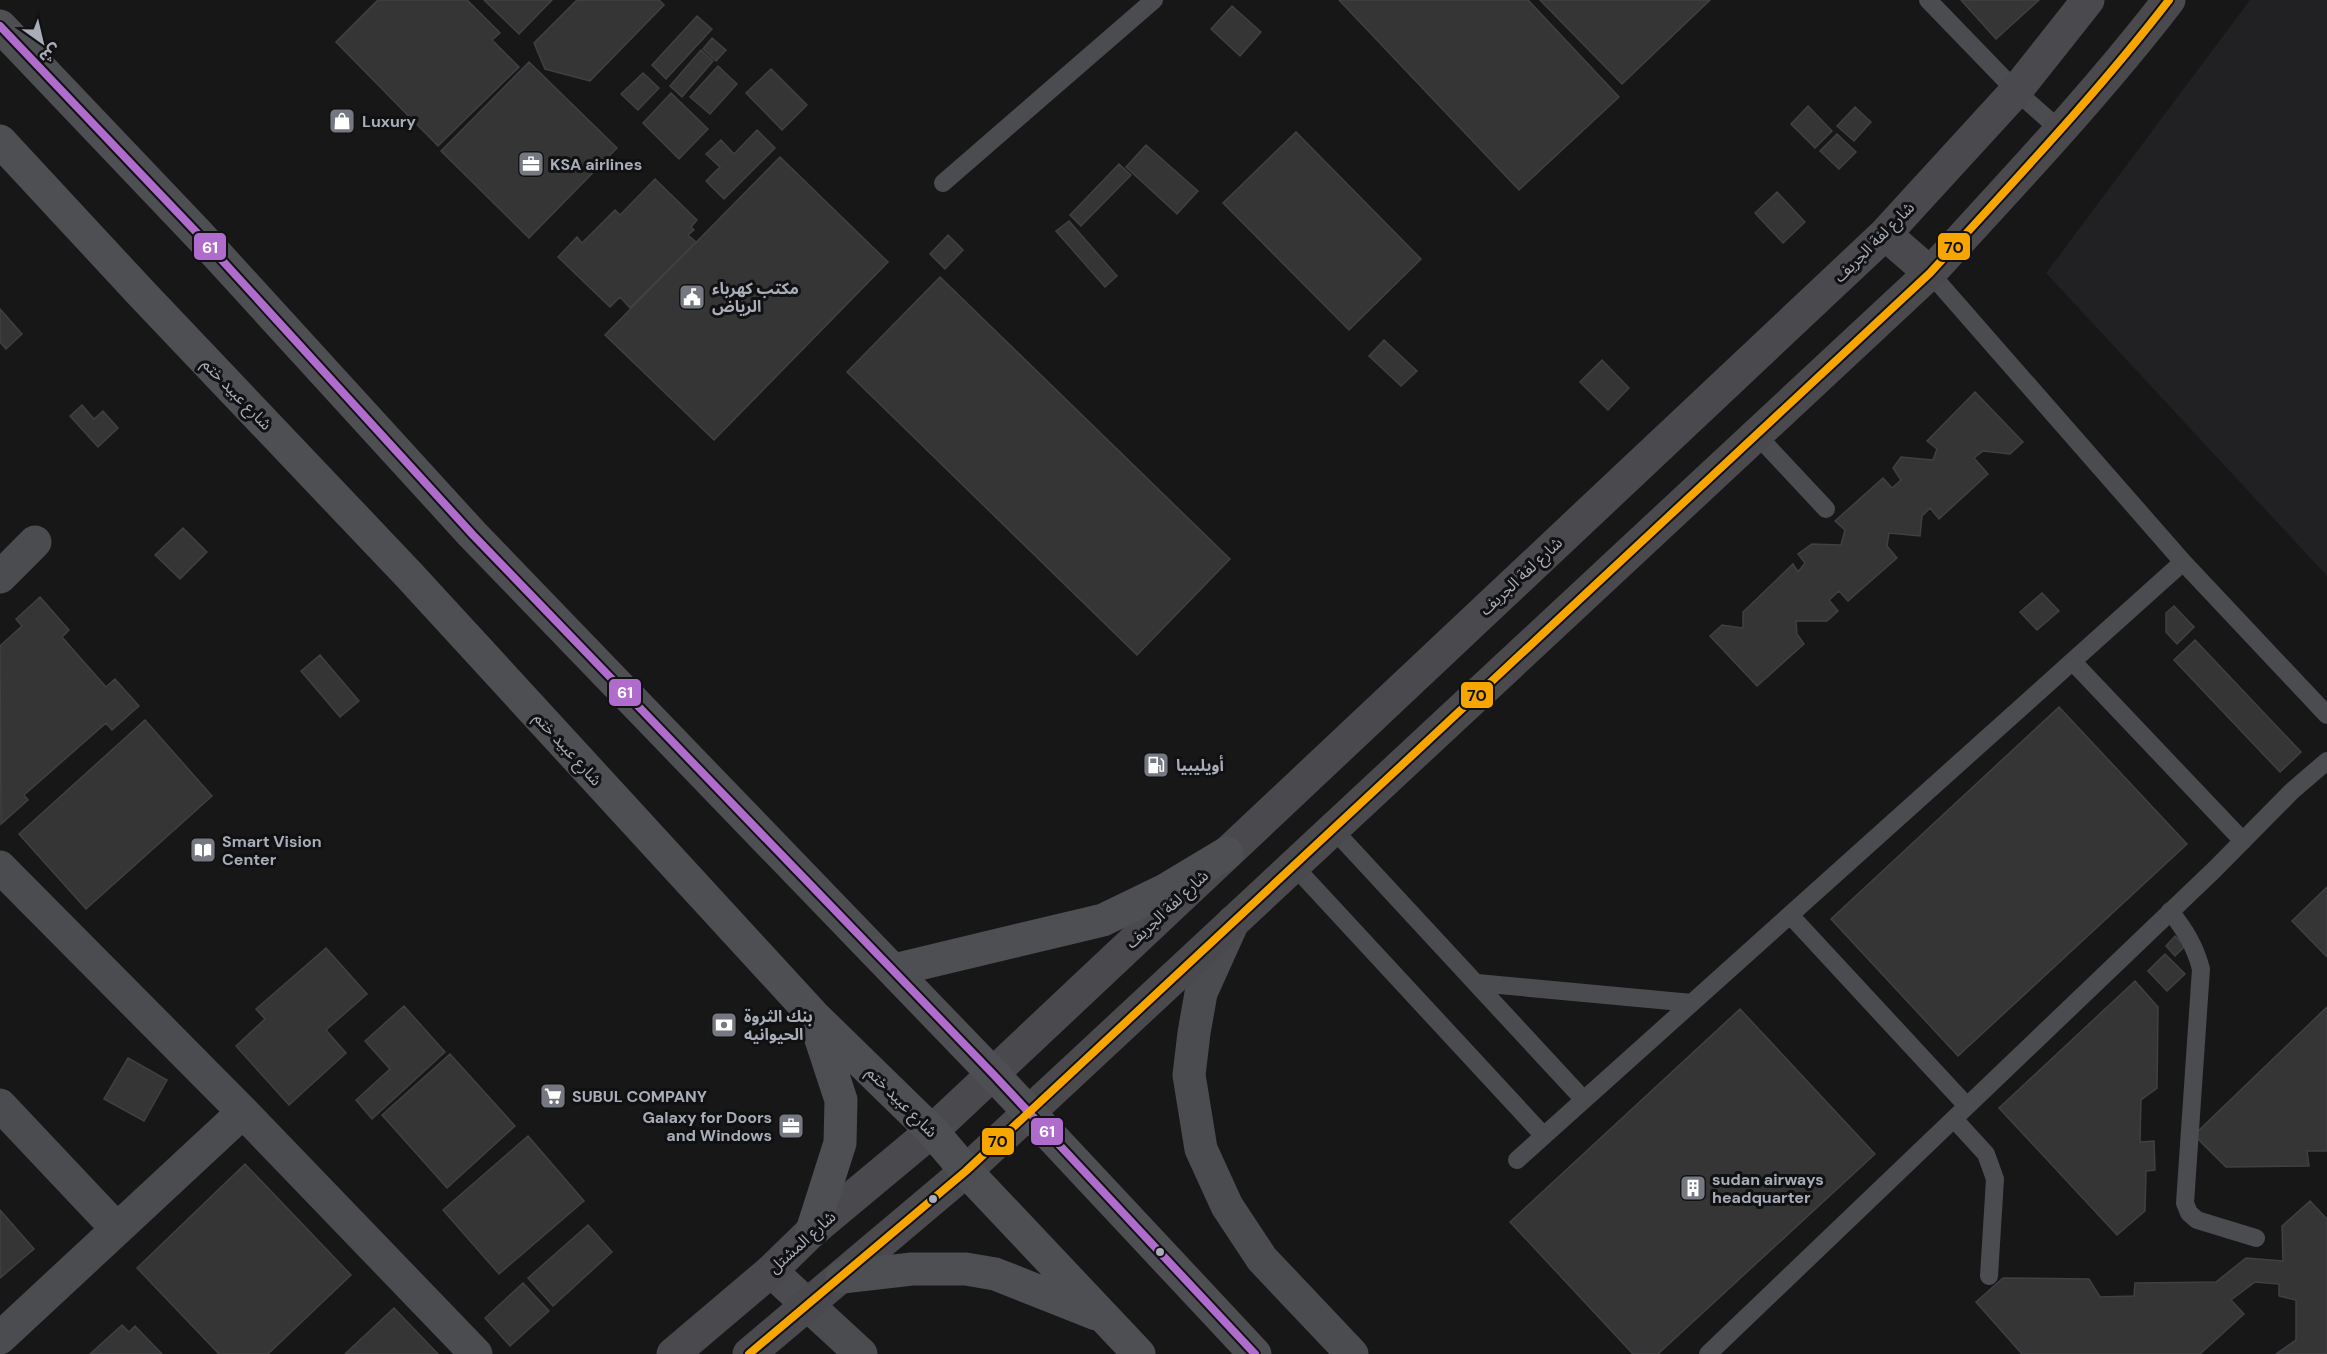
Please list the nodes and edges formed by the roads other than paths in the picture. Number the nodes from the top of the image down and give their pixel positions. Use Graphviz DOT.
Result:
graph roads {
  1 [pos="1154,0"];
  2 [pos="1928,0"];
  3 [pos="2088,0"];
  4 [pos="2169,0"];
  5 [pos="0,26"];
  6 [pos="2016,91"];
  7 [pos="2060,130"];
  8 [pos="0,141"];
  9 [pos="943,183"];
  10 [pos="1885,234"];
  11 [pos="1930,273"];
  12 [pos="1756,434"];
  13 [pos="1826,509"];
  14 [pos="35,542"];
  15 [pos="2183,562"];
  16 [pos="0,577"];
  17 [pos="2073,662"];
  18 [pos="2327,715"];
  19 [pos="2327,761"];
  20 [pos="1333,829"];
  21 [pos="2244,841"];
  22 [pos="1227,853"];
  23 [pos="1294,866"];
  24 [pos="0,867"];
  25 [pos="2170,911"];
  26 [pos="1790,915"];
  27 [pos="1233,922"];
  28 [pos="894,970"];
  29 [pos="1477,983"];
  30 [pos="1692,1003"];
  31 [pos="814,1016"];
  32 [pos="993,1074"];
  33 [pos="1584,1100"];
  34 [pos="0,1105"];
  35 [pos="1967,1106"];
  36 [pos="243,1112"];
  37 [pos="1029,1113"];
  38 [pos="1954,1119"];
  39 [pos="932,1131"];
  40 [pos="1544,1136"];
  41 [pos="1517,1160"];
  42 [pos="966,1171"];
  43 [pos="117,1229"];
  44 [pos="812,1231"];
  45 [pos="2256,1238"];
  46 [pos="771,1271"];
  47 [pos="1989,1276"];
  48 [pos="842,1277"];
  49 [pos="806,1305"];
  50 [pos="1105,1318"];
  51 [pos="0,1338"];
  52 [pos="476,1354"];
  53 [pos="673,1354"];
  54 [pos="749,1354"];
  55 [pos="861,1354"];
  56 [pos="1139,1354"];
  57 [pos="1256,1354"];
  58 [pos="1352,1354"];
  59 [pos="1708,1354"];
  1 -- 9 [label="lane"];
  2 -- 6 [label="lane"];
  3 -- 6 [label="main road, شارع لفة الجريف"];
  4 -- 7 [label="main road"];
  5 -- 28 [label="main road"];
  6 -- 7 [label="lane"];
  6 -- 10 [label="main road, شارع لفة الجريف"];
  7 -- 11 [label="main road"];
  8 -- 31 [label="main road, شارع عبيد ختم"];
  10 -- 11 [label="main road"];
  10 -- 22 [label="main road, شارع لفة الجريف"];
  11 -- 12 [label="main road"];
  11 -- 15 [label="lane"];
  12 -- 13 [label="lane"];
  12 -- 20 [label="main road"];
  14 -- 16 [label="street"];
  15 -- 17 [label="lane"];
  15 -- 18 [label="lane"];
  17 -- 21 [label="lane"];
  17 -- 26 [label="lane"];
  19 -- 21 [label="lane"];
  20 -- 23 [label="main road"];
  20 -- 29 [label="lane"];
  21 -- 25 [label="lane"];
  22 -- 28 [label="main road"];
  22 -- 32 [label="main road, شارع لفة الجريف"];
  23 -- 27 [label="main road"];
  23 -- 40 [label="lane"];
  24 -- 36 [label="street"];
  25 -- 35 [label="lane"];
  25 -- 45 [label="lane"];
  26 -- 30 [label="lane"];
  26 -- 35 [label="lane"];
  27 -- 37 [label="main road"];
  27 -- 58 [label="street"];
  28 -- 32 [label="main road"];
  29 -- 30 [label="lane"];
  29 -- 33 [label="lane"];
  30 -- 33 [label="lane"];
  31 -- 39 [label="main road, شارع عبيد ختم"];
  31 -- 44 [label="main road"];
  32 -- 37 [label="main road"];
  32 -- 39 [label="main road, شارع لفة الجريف"];
  33 -- 40 [label="lane"];
  34 -- 43 [label="street"];
  35 -- 38 [label="lane"];
  36 -- 43 [label="street"];
  36 -- 52 [label="street"];
  37 -- 42 [label="main road"];
  37 -- 57 [label="main road"];
  38 -- 47 [label="lane"];
  38 -- 59 [label="lane"];
  39 -- 42 [label="main road, شارع عبيد ختم"];
  39 -- 44 [label="main road, شارع المشتل"];
  40 -- 41 [label="lane"];
  42 -- 48 [label="main road"];
  42 -- 50 [label="main road, شارع عبيد ختم"];
  43 -- 51 [label="street"];
  44 -- 46 [label="main road, شارع المشتل"];
  46 -- 49 [label="street"];
  46 -- 53 [label="main road, شارع المشتل"];
  48 -- 49 [label="main road"];
  48 -- 50 [label="main road"];
  49 -- 54 [label="main road"];
  49 -- 55 [label="street"];
  50 -- 56 [label="main road, شارع عبيد ختم"];
}
